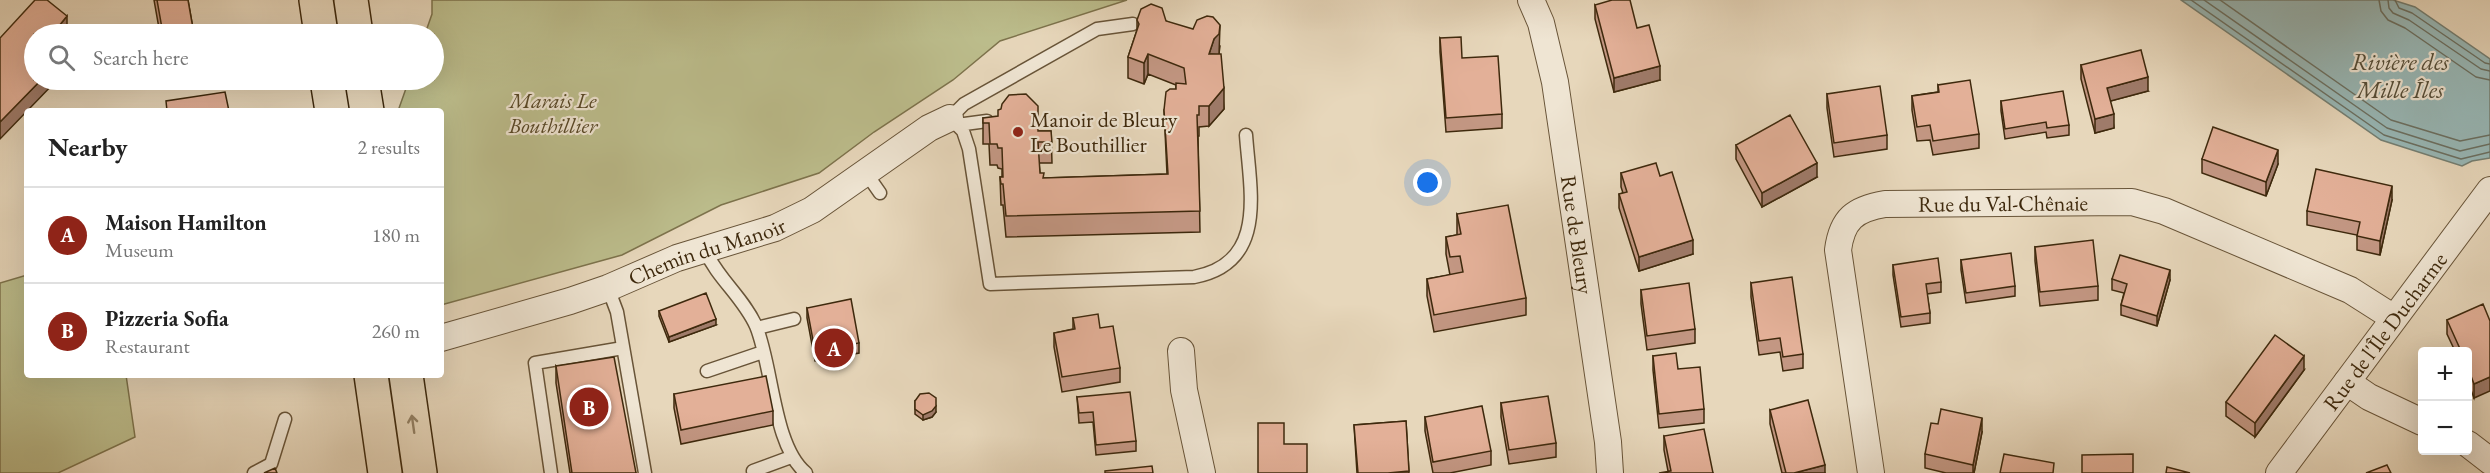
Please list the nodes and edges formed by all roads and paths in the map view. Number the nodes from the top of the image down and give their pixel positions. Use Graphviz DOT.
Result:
graph roads {
  1 [pos="316,0"];
  2 [pos="351,0"];
  3 [pos="1531,0"];
  4 [pos="320,24"];
  5 [pos="355,24"];
  6 [pos="1133,24"];
  7 [pos="329,90"];
  8 [pos="364,90"];
  9 [pos="332,108"];
  10 [pos="367,108"];
  11 [pos="953,121"];
  12 [pos="987,121"];
  13 [pos="1246,135"];
  14 [pos="2490,190"];
  15 [pos="705,250"];
  16 [pos="608,288"];
  17 [pos="2394,318"];
  18 [pos="794,319"];
  19 [pos="757,328"];
  20 [pos="444,337"];
  21 [pos="623,348"];
  22 [pos="1181,351"];
  23 [pos="763,352"];
  24 [pos="707,371"];
  25 [pos="389,378"];
  26 [pos="2347,382"];
  27 [pos="285,419"];
  28 [pos="2418,420"];
  29 [pos="2472,447"];
  30 [pos="791,457"];
  31 [pos="2490,461"];
  32 [pos="753,471"];
  33 [pos="254,473"];
  34 [pos="385,473"];
  35 [pos="420,473"];
  36 [pos="551,473"];
  37 [pos="645,473"];
  38 [pos="806,473"];
  39 [pos="1202,473"];
  40 [pos="1610,473"];
  41 [pos="1871,473"];
  42 [pos="2279,473"];
  1 -- 4 [label="main road"];
  2 -- 5 [label="main road"];
  3 -- 40 [label="street, Rue de Bleury"];
  6 -- 11 [label="lane"];
  7 -- 9 [label="main road"];
  8 -- 10 [label="main road"];
  11 -- 12 [label="lane"];
  11 -- 13 [label="lane"];
  11 -- 15 [label="street, Chemin du Manoir"];
  14 -- 17 [label="street, Rue de l'Île Ducharme"];
  15 -- 16 [label="street, Chemin du Manoir"];
  15 -- 19 [label="lane"];
  16 -- 20 [label="street, Chemin du Manoir"];
  16 -- 21 [label="lane"];
  17 -- 26 [label="street, Rue de l'Île Ducharme"];
  17 -- 41 [label="street, Rue du Val-Chênaie"];
  18 -- 19 [label="lane"];
  19 -- 23 [label="lane"];
  21 -- 36 [label="lane"];
  21 -- 37 [label="lane"];
  22 -- 39 [label="street"];
  23 -- 24 [label="lane"];
  23 -- 30 [label="lane"];
  25 -- 34 [label="main road"];
  35 -- 25 [label="main road, one-way"];
  26 -- 28 [label="street"];
  26 -- 42 [label="street, Rue de l'Île Ducharme"];
  27 -- 33 [label="lane"];
  29 -- 31 [label="street"];
  30 -- 32 [label="lane"];
  30 -- 38 [label="lane"];
}
